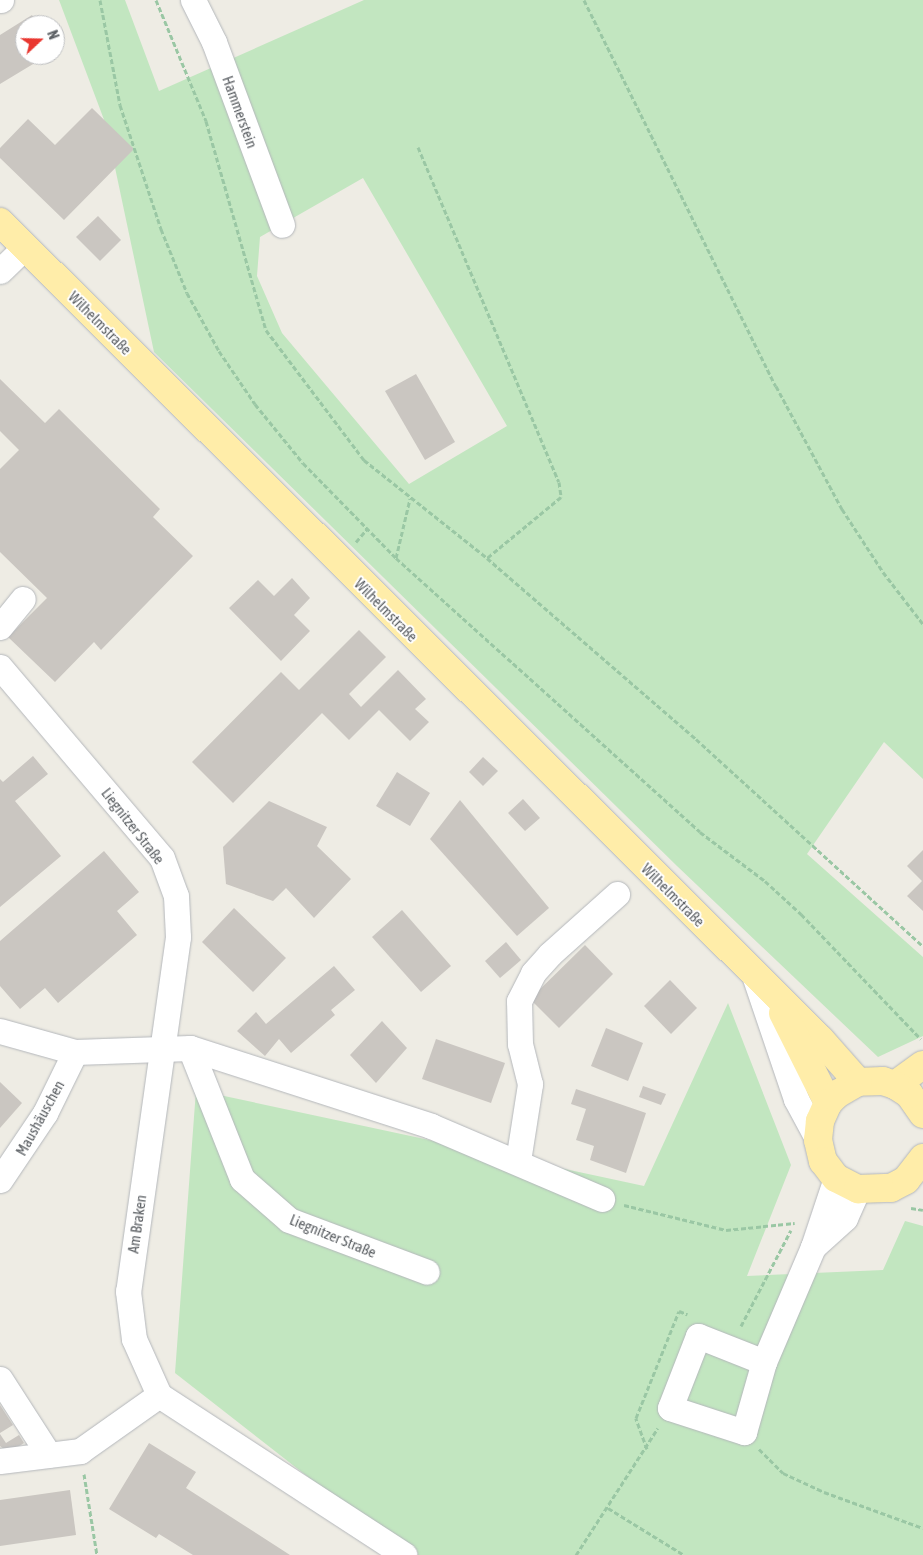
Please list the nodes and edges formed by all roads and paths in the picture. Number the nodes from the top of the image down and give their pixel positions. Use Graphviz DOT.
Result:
graph roads {
  1 [pos="100,0"];
  2 [pos="156,0"];
  3 [pos="193,0"];
  4 [pos="584,0"];
  5 [pos="418,147"];
  6 [pos="0,222"];
  7 [pos="282,225"];
  8 [pos="25,247"];
  9 [pos="0,271"];
  10 [pos="410,499"];
  11 [pos="396,558"];
  12 [pos="487,558"];
  13 [pos="22,598"];
  14 [pos="923,624"];
  15 [pos="0,627"];
  16 [pos="0,667"];
  17 [pos="617,894"];
  18 [pos="923,946"];
  19 [pos="754,976"];
  20 [pos="774,996"];
  21 [pos="0,1031"];
  22 [pos="923,1042"];
  23 [pos="190,1048"];
  24 [pos="160,1049"];
  25 [pos="75,1052"];
  26 [pos="908,1076"];
  27 [pos="858,1082"];
  28 [pos="828,1103"];
  29 [pos="923,1114"];
  30 [pos="818,1140"];
  31 [pos="923,1158"];
  32 [pos="518,1161"];
  33 [pos="0,1180"];
  34 [pos="847,1183"];
  35 [pos="915,1183"];
  36 [pos="602,1200"];
  37 [pos="795,1223"];
  38 [pos="427,1272"];
  39 [pos="764,1362"];
  40 [pos="0,1379"];
  41 [pos="159,1395"];
  42 [pos="744,1432"];
  43 [pos="647,1449"];
  44 [pos="80,1451"];
  45 [pos="49,1454"];
  46 [pos="0,1461"];
  47 [pos="608,1508"];
  48 [pos="923,1528"];
  49 [pos="97,1555"];
  50 [pos="404,1555"];
  51 [pos="576,1555"];
  52 [pos="684,1555"];
  1 -- 11 [label="path"];
  2 -- 10 [label="path"];
  3 -- 7 [label="street, Hammerstein"];
  4 -- 14 [label="path"];
  5 -- 12 [label="path"];
  6 -- 8 [label="main road, Wilhelmstraße"];
  8 -- 9 [label="street"];
  8 -- 19 [label="main road, Wilhelmstraße"];
  10 -- 11 [label="path"];
  10 -- 12 [label="path"];
  11 -- 22 [label="path"];
  12 -- 18 [label="path"];
  13 -- 15 [label="street"];
  16 -- 24 [label="street, Liegnitzer Straße"];
  17 -- 32 [label="street"];
  19 -- 20 [label="main road, Wilhelmstraße"];
  19 -- 30 [label="street"];
  20 -- 27 [label="main road, Wilhelmstraße"];
  20 -- 28 [label="main road, Wilhelmstraße"];
  21 -- 25 [label="street"];
  23 -- 24 [label="street"];
  23 -- 32 [label="street"];
  23 -- 38 [label="street, Liegnitzer Straße"];
  24 -- 25 [label="street"];
  24 -- 41 [label="street, Am Braken"];
  25 -- 33 [label="street, Maushäuschen"];
  26 -- 27 [label="main road"];
  26 -- 29 [label="main road"];
  27 -- 28 [label="main road"];
  28 -- 30 [label="main road"];
  30 -- 34 [label="main road"];
  31 -- 35 [label="main road"];
  32 -- 36 [label="street"];
  34 -- 35 [label="main road"];
  34 -- 39 [label="street"];
  36 -- 37 [label="path"];
  39 -- 42 [label="street"];
  39 -- 42 [label="street"];
  40 -- 45 [label="street"];
  41 -- 44 [label="street"];
  41 -- 50 [label="street"];
  42 -- 48 [label="path"];
  43 -- 47 [label="path"];
  44 -- 45 [label="street"];
  44 -- 49 [label="path"];
  45 -- 46 [label="street"];
  47 -- 51 [label="path"];
  47 -- 52 [label="path"];
}
